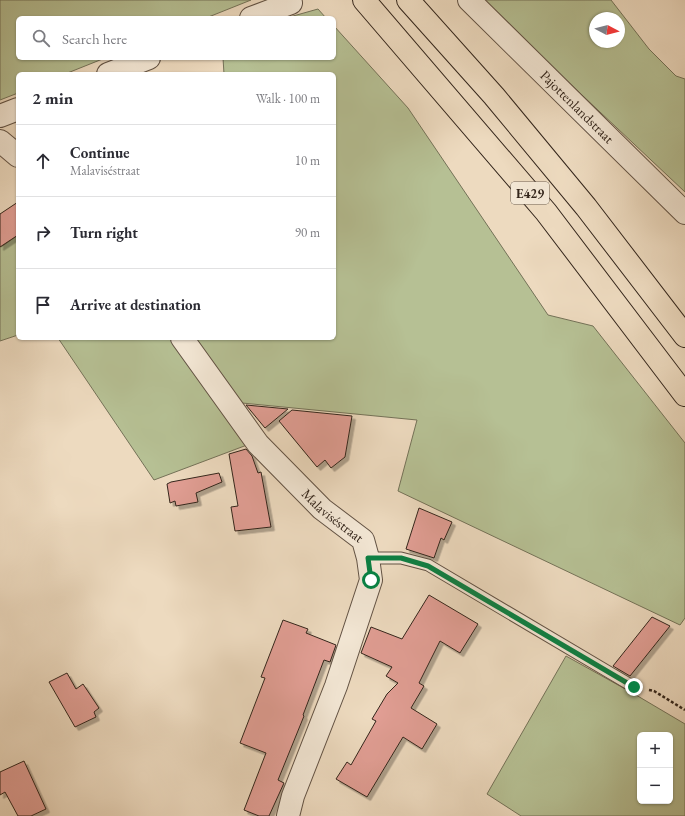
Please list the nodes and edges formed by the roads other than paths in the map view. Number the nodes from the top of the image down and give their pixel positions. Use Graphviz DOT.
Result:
graph roads {
  1 [pos="364,0"];
  2 [pos="408,0"];
  3 [pos="469,0"];
  4 [pos="291,3"];
  5 [pos="256,16"];
  6 [pos="144,60"];
  7 [pos="113,72"];
  8 [pos="16,110"];
  9 [pos="0,116"];
  10 [pos="0,141"];
  11 [pos="16,154"];
  12 [pos="685,213"];
  13 [pos="685,336"];
  14 [pos="183,340"];
  15 [pos="685,395"];
  16 [pos="368,558"];
  17 [pos="634,687"];
  18 [pos="288,816"];
  1 -- 15 [label="highway, E429"];
  2 -- 13 [label="highway, E429"];
  3 -- 12 [label="street, Pajottenlandstraat"];
  4 -- 5 [label="street"];
  6 -- 7 [label="street"];
  8 -- 9 [label="street"];
  10 -- 11 [label="street"];
  14 -- 16 [label="street, Malaviséstraat"];
  16 -- 17 [label="lane"];
  16 -- 18 [label="street, Malaviséstraat"];
}
